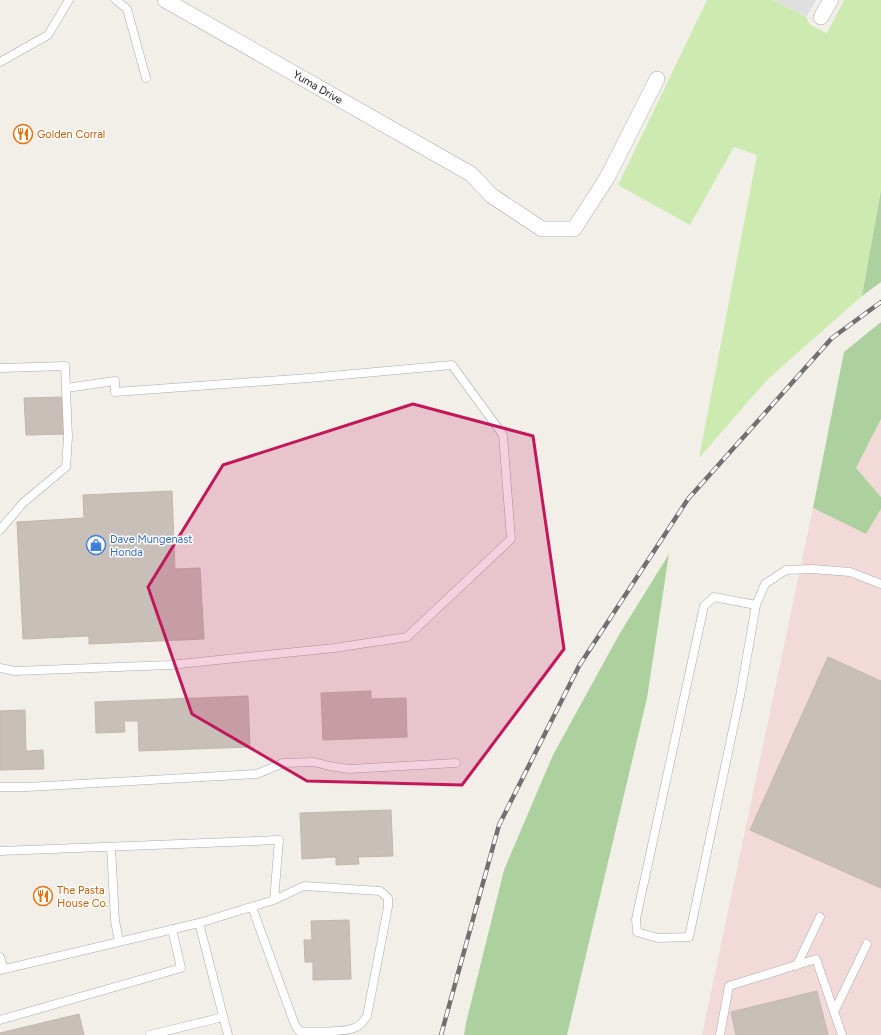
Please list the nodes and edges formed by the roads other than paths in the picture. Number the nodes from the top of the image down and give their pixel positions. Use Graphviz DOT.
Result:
graph roads {
  1 [pos="69,0"];
  2 [pos="116,0"];
  3 [pos="166,0"];
  4 [pos="831,0"];
  5 [pos="821,17"];
  6 [pos="0,62"];
  7 [pos="146,78"];
  8 [pos="657,79"];
  9 [pos="0,368"];
  10 [pos="66,388"];
  11 [pos="0,530"];
  12 [pos="881,584"];
  13 [pos="756,605"];
  14 [pos="0,668"];
  15 [pos="456,763"];
  16 [pos="0,787"];
  17 [pos="111,847"];
  18 [pos="0,851"];
  19 [pos="274,900"];
  20 [pos="252,907"];
  21 [pos="820,917"];
  22 [pos="198,923"];
  23 [pos="172,929"];
  24 [pos="119,941"];
  25 [pos="868,944"];
  26 [pos="0,957"];
  27 [pos="797,965"];
  28 [pos="2,969"];
  29 [pos="834,1012"];
  30 [pos="223,1017"];
  31 [pos="0,1020"];
  32 [pos="150,1035"];
  33 [pos="228,1035"];
  34 [pos="720,1035"];
  35 [pos="842,1035"];
  1 -- 6 [label="lane"];
  2 -- 7 [label="lane"];
  3 -- 8 [label="street, Yuma Drive"];
  4 -- 5 [label="street"];
  9 -- 10 [label="lane"];
  10 -- 11 [label="lane"];
  10 -- 14 [label="lane"];
  12 -- 13 [label="lane"];
  13 -- 13 [label="lane"];
  15 -- 16 [label="lane"];
  17 -- 18 [label="lane"];
  17 -- 19 [label="lane"];
  17 -- 24 [label="lane"];
  19 -- 20 [label="lane"];
  19 -- 20 [label="lane"];
  20 -- 22 [label="lane"];
  21 -- 27 [label="lane"];
  22 -- 23 [label="lane"];
  22 -- 30 [label="lane"];
  23 -- 24 [label="lane"];
  23 -- 31 [label="lane"];
  24 -- 28 [label="lane"];
  25 -- 29 [label="lane"];
  26 -- 28 [label="lane"];
  27 -- 29 [label="lane"];
  27 -- 34 [label="lane"];
  29 -- 35 [label="lane"];
  30 -- 32 [label="lane"];
  30 -- 33 [label="lane"];
}
